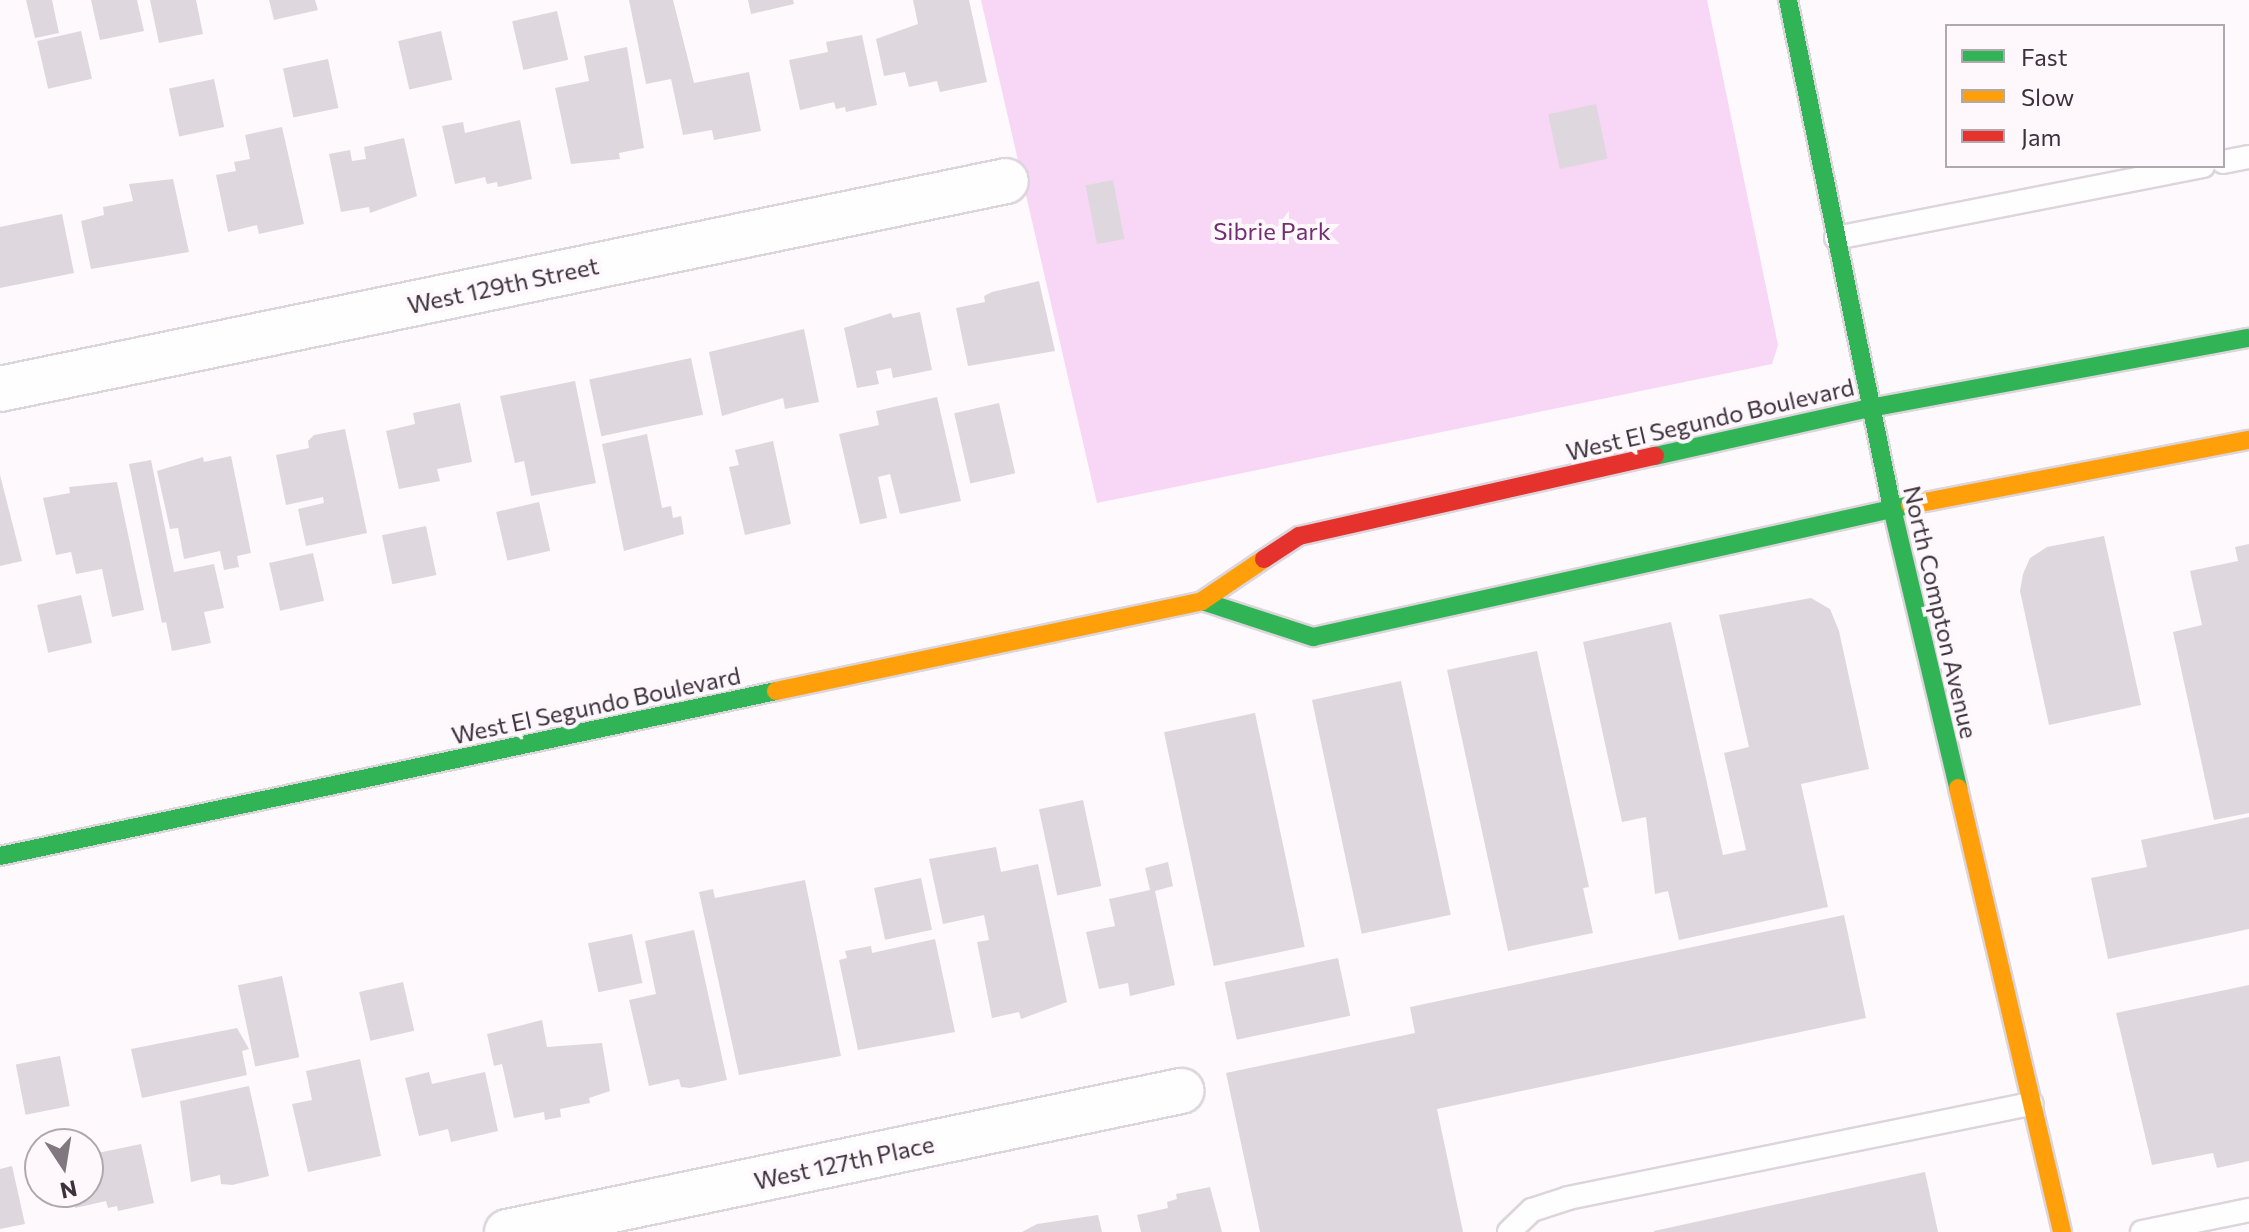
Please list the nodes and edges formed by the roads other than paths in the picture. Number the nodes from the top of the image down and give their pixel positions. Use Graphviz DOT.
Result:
graph roads {
  1 [pos="1788,0"];
  2 [pos="2249,157"];
  3 [pos="2225,162"];
  4 [pos="2193,168"];
  5 [pos="1006,181"];
  6 [pos="1836,238"];
  7 [pos="2249,338"];
  8 [pos="0,389"];
  9 [pos="1870,408"];
  10 [pos="2249,440"];
  11 [pos="1892,508"];
  12 [pos="1202,601"];
  13 [pos="0,856"];
  14 [pos="1181,1091"];
  15 [pos="2032,1104"];
  16 [pos="2249,1210"];
  17 [pos="507,1232"];
  18 [pos="1509,1232"];
  19 [pos="2062,1232"];
  20 [pos="2142,1232"];
  1 -- 6 [label="main road, North Compton Avenue"];
  2 -- 3 [label="lane"];
  4 -- 6 [label="lane"];
  5 -- 8 [label="street, West 129th Street"];
  6 -- 9 [label="main road, North Compton Avenue"];
  7 -- 9 [label="main road, West El Segundo Boulevard"];
  9 -- 11 [label="main road, North Compton Avenue"];
  9 -- 12 [label="main road, West El Segundo Boulevard"];
  10 -- 11 [label="main road, West El Segundo Boulevard"];
  11 -- 12 [label="main road, West El Segundo Boulevard"];
  11 -- 15 [label="main road, North Compton Avenue"];
  12 -- 13 [label="main road, West El Segundo Boulevard"];
  14 -- 17 [label="street, West 127th Place"];
  15 -- 18 [label="lane"];
  15 -- 19 [label="main road, North Compton Avenue"];
  16 -- 20 [label="lane"];
}
